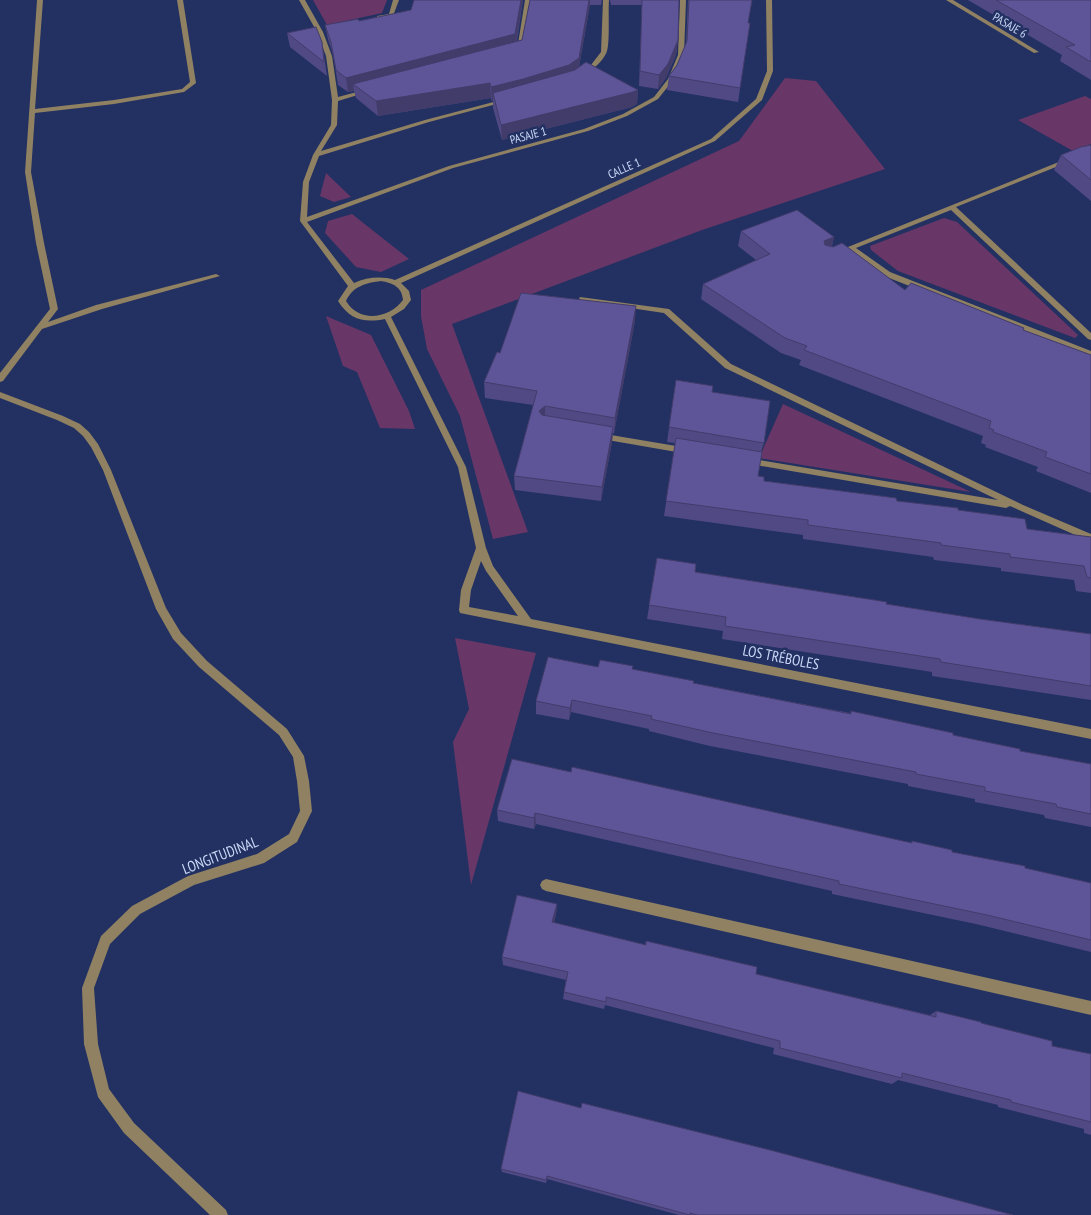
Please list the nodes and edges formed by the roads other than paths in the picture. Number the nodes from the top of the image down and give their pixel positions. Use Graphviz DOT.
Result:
graph roads {
  1 [pos="40,0"];
  2 [pos="180,0"];
  3 [pos="302,0"];
  4 [pos="396,0"];
  5 [pos="528,0"];
  6 [pos="606,0"];
  7 [pos="682,0"];
  8 [pos="769,0"];
  9 [pos="949,0"];
  10 [pos="373,19"];
  11 [pos="329,29"];
  12 [pos="320,32"];
  13 [pos="1036,52"];
  14 [pos="513,53"];
  15 [pos="579,77"];
  16 [pos="372,90"];
  17 [pos="335,100"];
  18 [pos="508,100"];
  19 [pos="33,111"];
  20 [pos="1091,151"];
  21 [pos="316,154"];
  22 [pos="952,207"];
  23 [pos="303,221"];
  24 [pos="851,248"];
  25 [pos="834,254"];
  26 [pos="216,276"];
  27 [pos="396,283"];
  28 [pos="352,286"];
  29 [pos="583,299"];
  30 [pos="387,316"];
  31 [pos="41,327"];
  32 [pos="1091,337"];
  33 [pos="1091,354"];
  34 [pos="0,379"];
  35 [pos="0,395"];
  36 [pos="593,435"];
  37 [pos="700,453"];
  38 [pos="738,459"];
  39 [pos="1020,507"];
  40 [pos="1091,538"];
  41 [pos="481,548"];
  42 [pos="527,622"];
  43 [pos="1091,734"];
  44 [pos="546,885"];
  45 [pos="1091,1008"];
  46 [pos="221,1215"];
  1 -- 19 [label="street"];
  2 -- 19 [label="street"];
  3 -- 12 [label="street"];
  4 -- 10 [label="street"];
  5 -- 14 [label="street"];
  6 -- 15 [label="street"];
  7 -- 23 [label="street, PASAJE 1"];
  8 -- 27 [label="street, CALLE 1"];
  9 -- 13 [label="street, PASAJE 6"];
  11 -- 12 [label="street"];
  12 -- 17 [label="street"];
  16 -- 17 [label="street"];
  17 -- 21 [label="street"];
  18 -- 21 [label="street"];
  19 -- 31 [label="street"];
  20 -- 22 [label="street"];
  21 -- 23 [label="street"];
  22 -- 24 [label="street"];
  22 -- 32 [label="street"];
  23 -- 28 [label="street"];
  24 -- 25 [label="street"];
  24 -- 33 [label="street"];
  26 -- 31 [label="street"];
  27 -- 28 [label="street"];
  27 -- 30 [label="street"];
  28 -- 30 [label="street"];
  29 -- 39 [label="street"];
  30 -- 41 [label="street"];
  31 -- 34 [label="street"];
  35 -- 46 [label="street, LONGITUDINAL"];
  36 -- 37 [label="street"];
  38 -- 39 [label="street"];
  39 -- 40 [label="street"];
  41 -- 42 [label="street"];
  41 -- 42 [label="street, LOS TRÉBOLES"];
  42 -- 43 [label="street, LOS TRÉBOLES"];
  44 -- 45 [label="street"];
}
